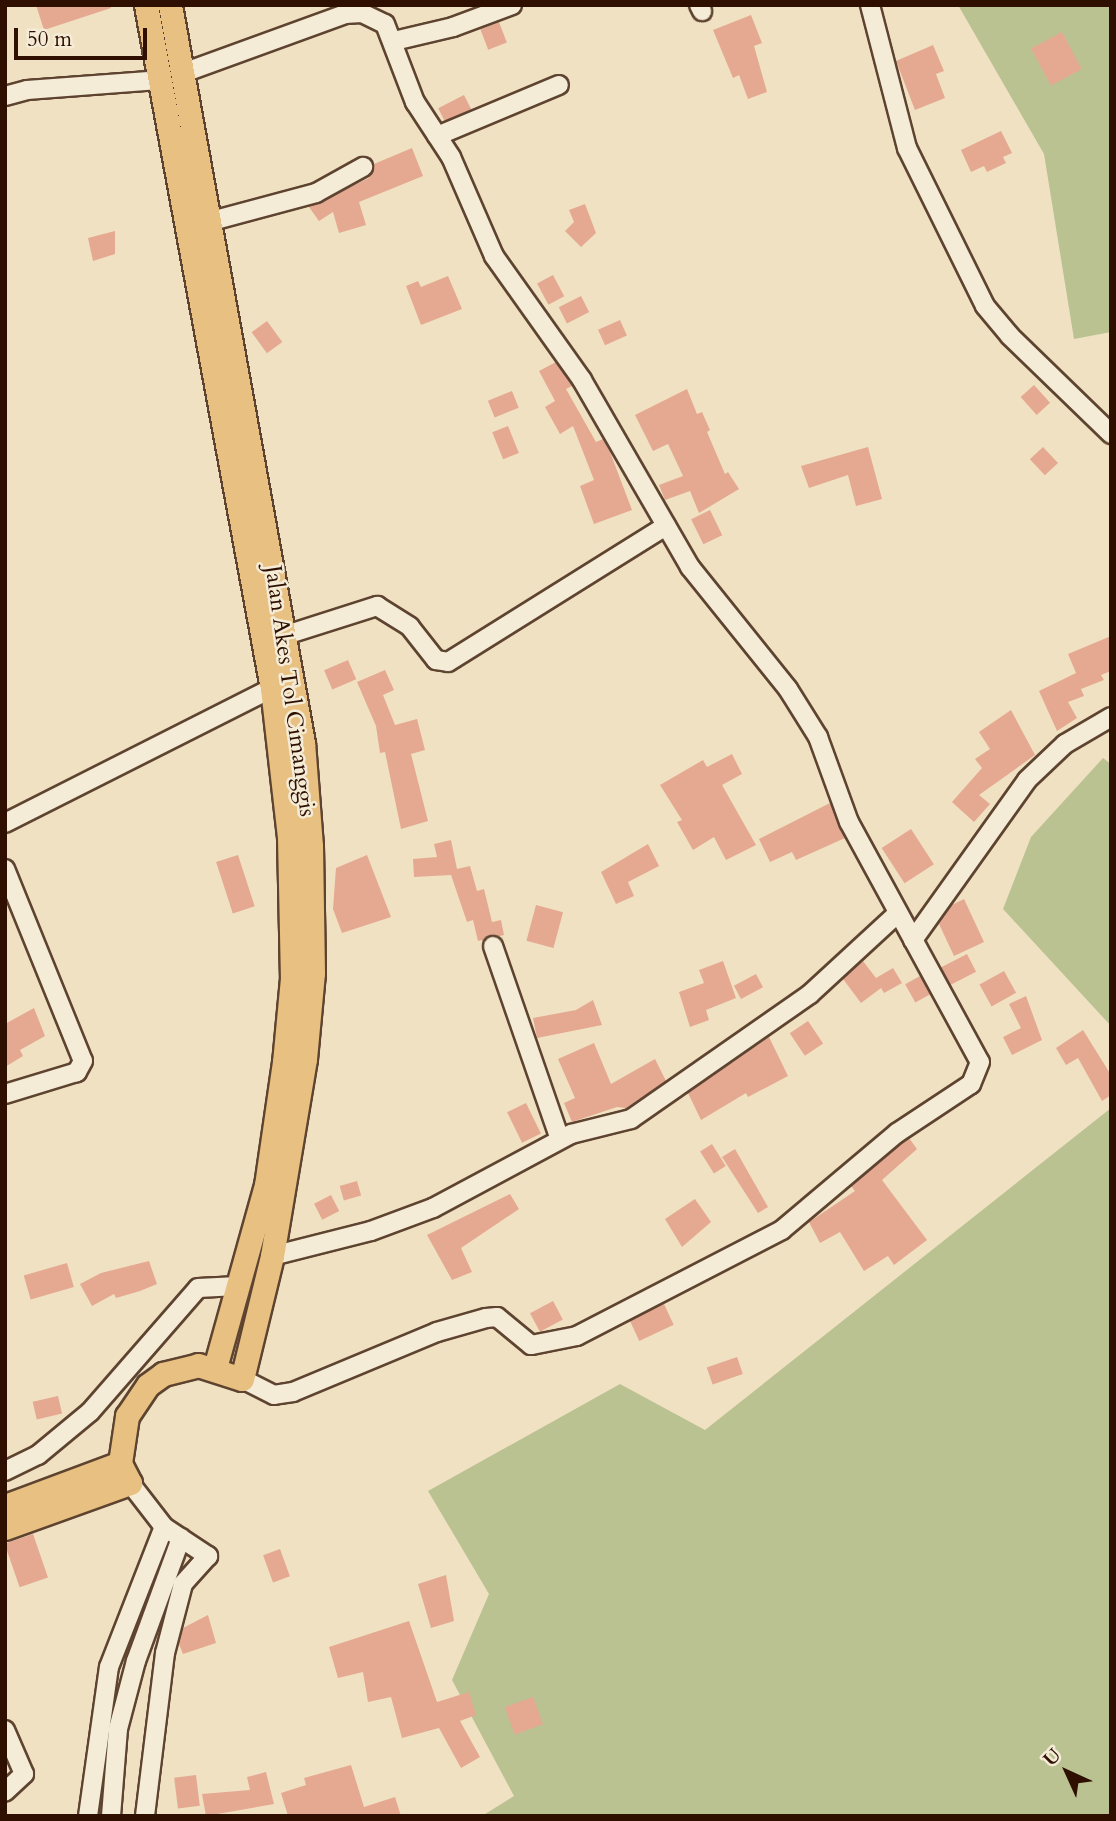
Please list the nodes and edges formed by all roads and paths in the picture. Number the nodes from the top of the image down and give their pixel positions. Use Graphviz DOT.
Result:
graph roads {
  1 [pos="146,5"];
  2 [pos="170,5"];
  3 [pos="512,5"];
  4 [pos="870,5"];
  5 [pos="342,10"];
  6 [pos="394,41"];
  7 [pos="183,73"];
  8 [pos="159,80"];
  9 [pos="559,85"];
  10 [pos="5,96"];
  11 [pos="437,136"];
  12 [pos="363,167"];
  13 [pos="208,222"];
  14 [pos="1111,433"];
  15 [pos="666,526"];
  16 [pos="286,635"];
  17 [pos="272,688"];
  18 [pos="1111,717"];
  19 [pos="292,745"];
  20 [pos="5,824"];
  21 [pos="5,869"];
  22 [pos="896,915"];
  23 [pos="914,940"];
  24 [pos="493,946"];
  25 [pos="5,1094"];
  26 [pos="560,1139"];
  27 [pos="272,1255"];
  28 [pos="238,1286"];
  29 [pos="215,1368"];
  30 [pos="242,1379"];
  31 [pos="5,1471"];
  32 [pos="125,1473"];
  33 [pos="5,1506"];
  34 [pos="164,1527"];
  35 [pos="5,1528"];
  36 [pos="181,1538"];
  37 [pos="5,1730"];
  38 [pos="5,1792"];
  39 [pos="88,1816"];
  40 [pos="111,1816"];
  41 [pos="145,1816"];
  1 -- 8 [label="main road, Jalan Akes Tol Cimanggis"];
  2 -- 7 [label="main road, Jalan Akes Tol Cimanggis"];
  3 -- 6 [label="street"];
  4 -- 14 [label="street"];
  5 -- 6 [label="street"];
  5 -- 7 [label="street"];
  6 -- 11 [label="street"];
  7 -- 13 [label="main road, Jalan Akes Tol Cimanggis"];
  8 -- 10 [label="street"];
  8 -- 17 [label="main road, Jalan Akes Tol Cimanggis"];
  9 -- 11 [label="street"];
  11 -- 15 [label="street"];
  12 -- 13 [label="street"];
  13 -- 16 [label="main road, Jalan Akes Tol Cimanggis"];
  15 -- 16 [label="street"];
  15 -- 22 [label="street"];
  16 -- 19 [label="main road, Jalan Akes Tol Cimanggis"];
  17 -- 19 [label="main road, Jalan Akes Tol Cimanggis"];
  17 -- 20 [label="street"];
  18 -- 23 [label="street"];
  19 -- 27 [label="main road, Jalan Akes Tol Cimanggis"];
  19 -- 28 [label="main road, Jalan Akes Tol Cimanggis"];
  21 -- 25 [label="street"];
  22 -- 23 [label="street"];
  22 -- 26 [label="street"];
  23 -- 30 [label="street"];
  24 -- 26 [label="street"];
  26 -- 27 [label="street"];
  27 -- 30 [label="main road, Jalan Akes Tol Cimanggis"];
  28 -- 29 [label="main road, Jalan Akes Tol Cimanggis"];
  28 -- 31 [label="street"];
  29 -- 30 [label="main road"];
  29 -- 32 [label="main road"];
  32 -- 33 [label="main road"];
  32 -- 34 [label="street"];
  32 -- 35 [label="main road"];
  34 -- 36 [label="street"];
  34 -- 39 [label="street"];
  36 -- 40 [label="street"];
  36 -- 41 [label="street"];
  37 -- 38 [label="street"];
}
